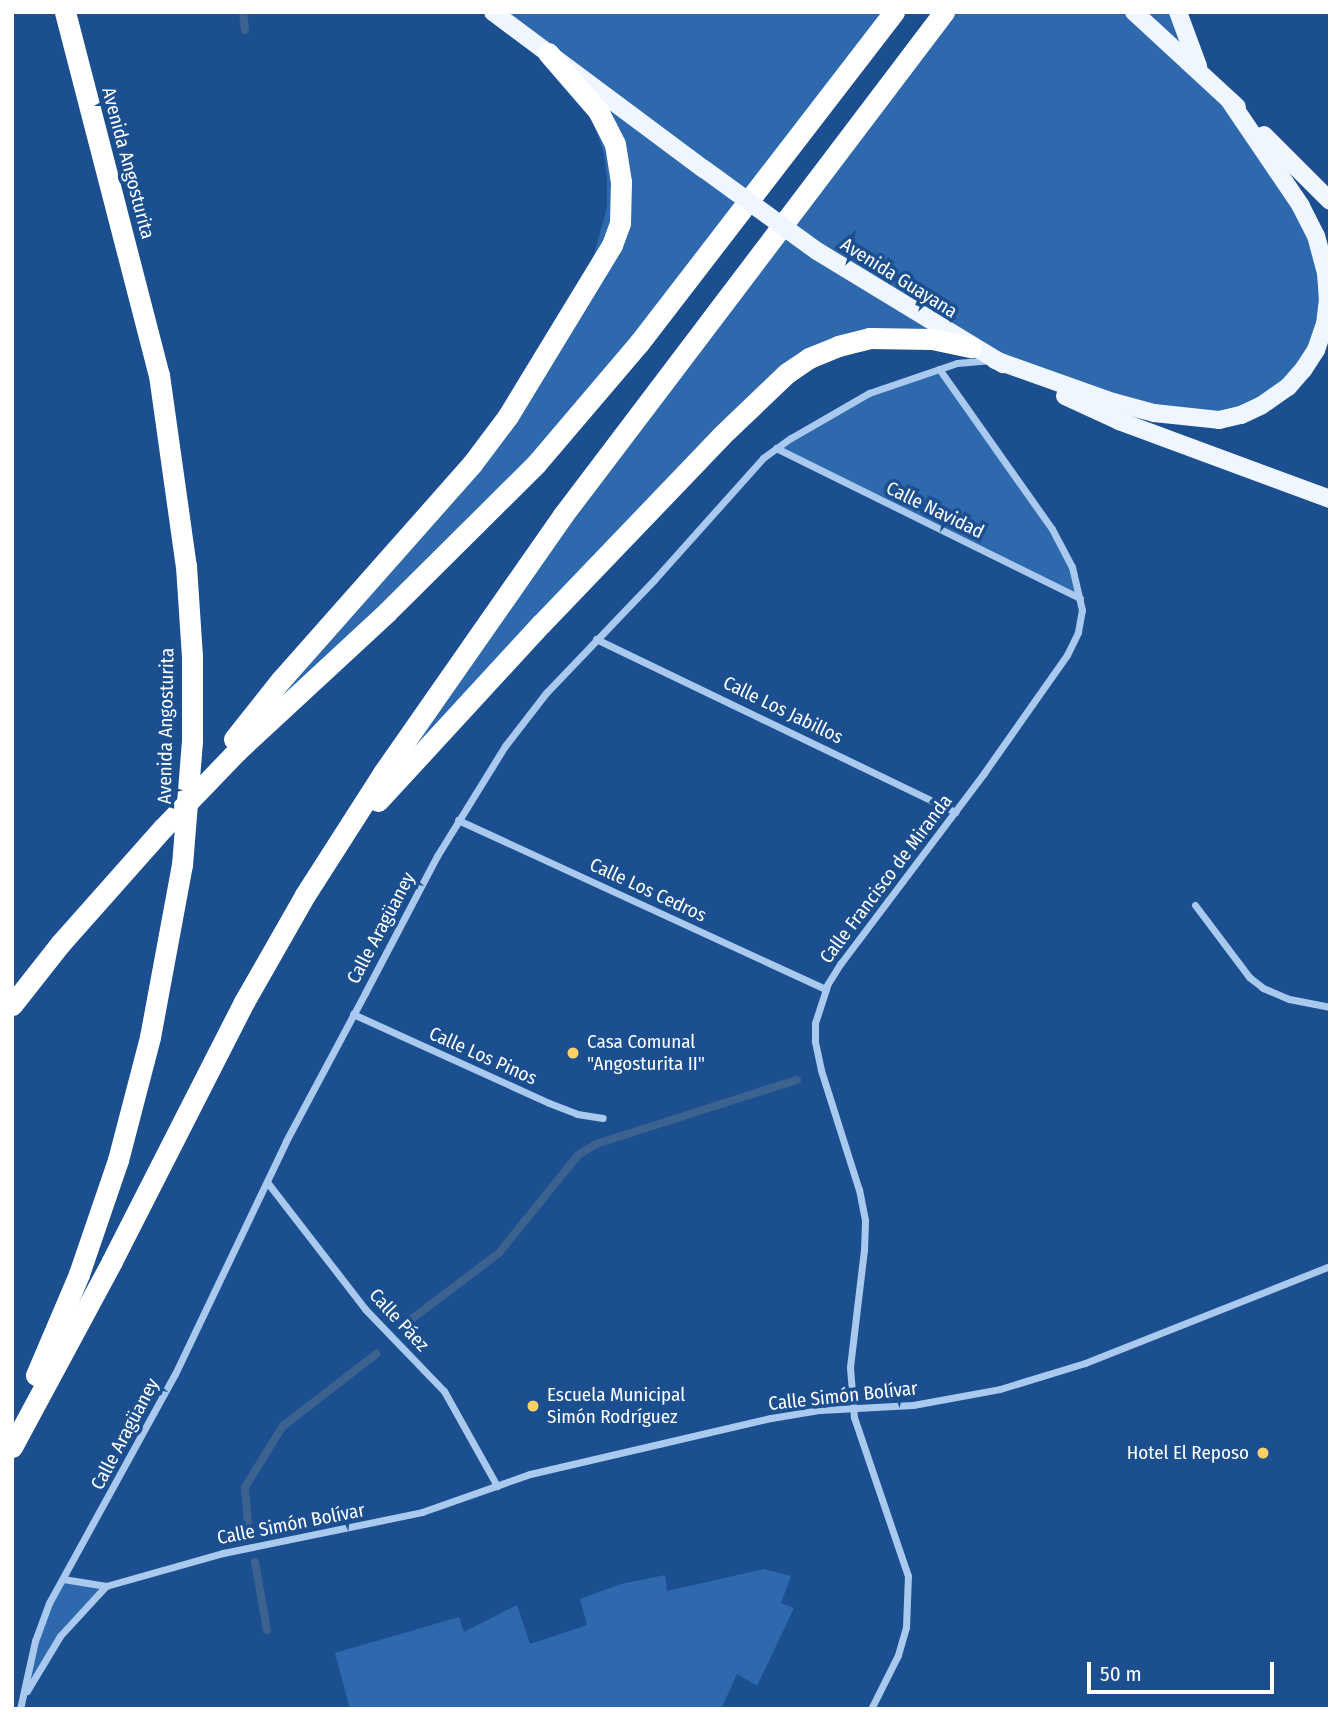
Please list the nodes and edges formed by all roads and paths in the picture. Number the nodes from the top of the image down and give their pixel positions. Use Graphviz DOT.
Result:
graph roads {
  1 [pos="65,12"];
  2 [pos="493,12"];
  3 [pos="894,12"];
  4 [pos="944,12"];
  5 [pos="1134,12"];
  6 [pos="1178,12"];
  7 [pos="548,53"];
  8 [pos="1201,73"];
  9 [pos="1230,101"];
  10 [pos="1330,201"];
  11 [pos="971,347"];
  12 [pos="995,360"];
  13 [pos="939,369"];
  14 [pos="776,448"];
  15 [pos="1330,499"];
  16 [pos="1080,598"];
  17 [pos="596,639"];
  18 [pos="955,812"];
  19 [pos="458,820"];
  20 [pos="163,828"];
  21 [pos="334,849"];
  22 [pos="1195,905"];
  23 [pos="826,989"];
  24 [pos="12,1005"];
  25 [pos="1330,1007"];
  26 [pos="353,1014"];
  27 [pos="603,1118"];
  28 [pos="267,1182"];
  29 [pos="1330,1266"];
  30 [pos="852,1408"];
  31 [pos="12,1427"];
  32 [pos="12,1447"];
  33 [pos="498,1486"];
  34 [pos="63,1579"];
  35 [pos="106,1586"];
  36 [pos="20,1709"];
  37 [pos="871,1709"];
  1 -- 31 [label="highway, Avenida Angosturita, bridge"];
  2 -- 7 [label="main road, Avenida Guayana"];
  3 -- 20 [label="highway"];
  4 -- 21 [label="highway"];
  5 -- 8 [label="main road"];
  6 -- 8 [label="main road"];
  7 -- 11 [label="main road, Avenida Guayana, bridge"];
  7 -- 20 [label="highway"];
  8 -- 9 [label="main road"];
  9 -- 10 [label="main road"];
  9 -- 12 [label="main road"];
  11 -- 12 [label="main road, Avenida Guayana"];
  11 -- 21 [label="highway"];
  12 -- 13 [label="street, Calle Aragüaney"];
  12 -- 15 [label="main road, Avenida Guayana"];
  13 -- 14 [label="street, Calle Aragüaney"];
  13 -- 16 [label="street, Calle Francisco de Miranda"];
  14 -- 16 [label="street, Calle Navidad"];
  14 -- 17 [label="street, Calle Aragüaney"];
  16 -- 18 [label="street, Calle Francisco de Miranda"];
  17 -- 18 [label="street, Calle Los Jabillos"];
  17 -- 19 [label="street, Calle Aragüaney"];
  18 -- 23 [label="street, Calle Francisco de Miranda"];
  19 -- 23 [label="street, Calle Los Cedros"];
  19 -- 26 [label="street, Calle Aragüaney"];
  20 -- 24 [label="highway"];
  21 -- 32 [label="highway"];
  22 -- 25 [label="street"];
  23 -- 30 [label="street, Calle Francisco de Miranda"];
  26 -- 27 [label="street, Calle Los Pinos"];
  26 -- 28 [label="street, Calle Aragüaney"];
  28 -- 33 [label="street, Calle Páez"];
  28 -- 34 [label="street, Calle Aragüaney"];
  29 -- 30 [label="street, Calle Simón Bolívar"];
  30 -- 33 [label="street, Calle Simón Bolívar"];
  30 -- 37 [label="street, Calle Francisco de Miranda"];
  33 -- 35 [label="street, Calle Simón Bolívar"];
  34 -- 35 [label="street"];
  34 -- 36 [label="street, Calle Aragüaney"];
  35 -- 36 [label="street"];
}
